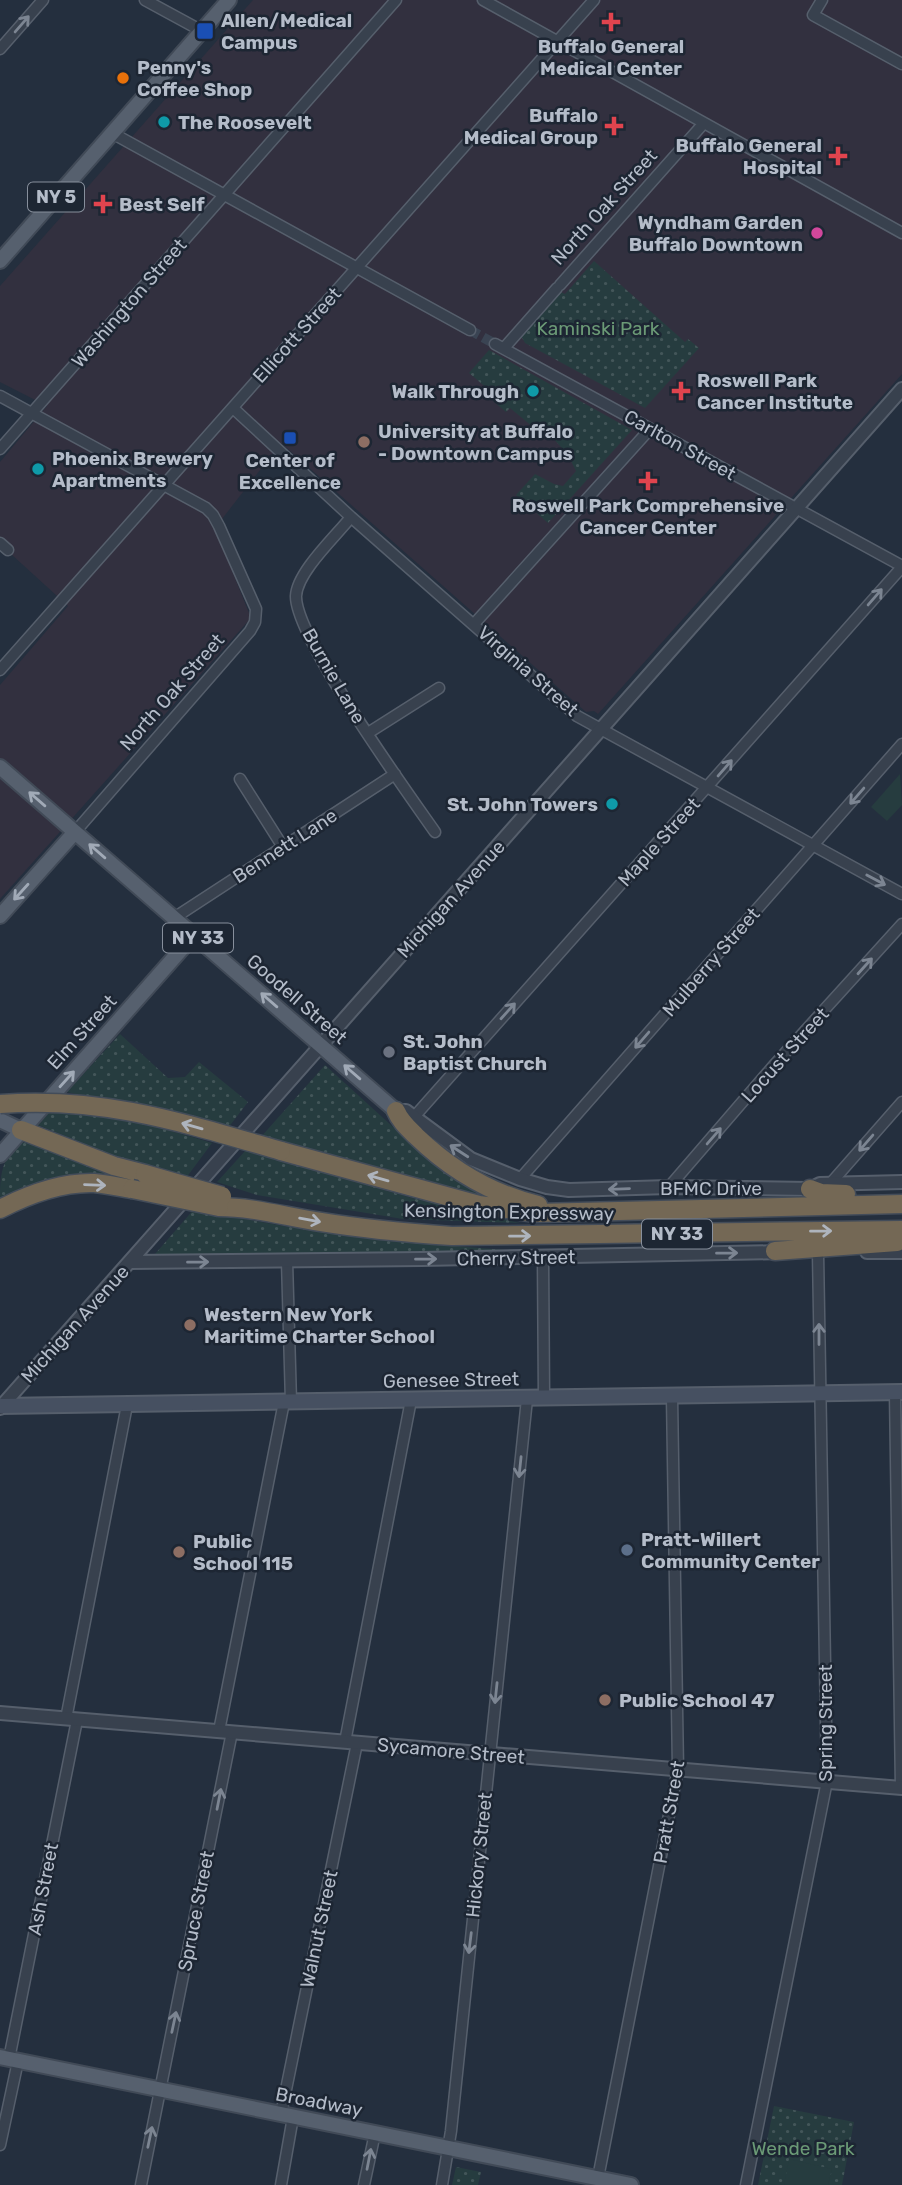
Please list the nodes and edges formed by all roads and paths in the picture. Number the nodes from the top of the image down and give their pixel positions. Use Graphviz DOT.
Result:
graph roads {
  1 [pos="43,0"];
  2 [pos="145,0"];
  3 [pos="229,0"];
  4 [pos="396,0"];
  5 [pos="483,0"];
  6 [pos="594,0"];
  7 [pos="821,0"];
  8 [pos="202,31"];
  9 [pos="558,41"];
  10 [pos="0,49"];
  11 [pos="902,64"];
  12 [pos="704,123"];
  13 [pos="112,133"];
  14 [pos="225,194"];
  15 [pos="902,233"];
  16 [pos="0,261"];
  17 [pos="357,268"];
  18 [pos="470,330"];
  19 [pos="499,346"];
  20 [pos="902,389"];
  21 [pos="0,396"];
  22 [pos="233,408"];
  23 [pos="32,413"];
  24 [pos="650,429"];
  25 [pos="0,449"];
  26 [pos="163,486"];
  27 [pos="796,509"];
  28 [pos="351,517"];
  29 [pos="902,566"];
  30 [pos="474,624"];
  31 [pos="0,670"];
  32 [pos="439,688"];
  33 [pos="602,729"];
  34 [pos="368,733"];
  35 [pos="902,744"];
  36 [pos="0,767"];
  37 [pos="395,774"];
  38 [pos="240,779"];
  39 [pos="707,787"];
  40 [pos="75,832"];
  41 [pos="435,832"];
  42 [pos="813,845"];
  43 [pos="284,847"];
  44 [pos="902,894"];
  45 [pos="0,916"];
  46 [pos="174,918"];
  47 [pos="902,924"];
  48 [pos="194,935"];
  49 [pos="321,1045"];
  50 [pos="902,1102"];
  51 [pos="0,1104"];
  52 [pos="396,1111"];
  53 [pos="414,1117"];
  54 [pos="0,1120"];
  55 [pos="22,1130"];
  56 [pos="0,1155"];
  57 [pos="520,1179"];
  58 [pos="902,1182"];
  59 [pos="830,1184"];
  60 [pos="669,1187"];
  61 [pos="810,1189"];
  62 [pos="902,1196"];
  63 [pos="902,1204"];
  64 [pos="243,1207"];
  65 [pos="0,1209"];
  66 [pos="597,1211"];
  67 [pos="902,1230"];
  68 [pos="902,1242"];
  69 [pos="775,1251"];
  70 [pos="902,1252"];
  71 [pos="818,1253"];
  72 [pos="543,1257"];
  73 [pos="287,1261"];
  74 [pos="130,1262"];
  75 [pos="899,1392"];
  76 [pos="819,1393"];
  77 [pos="672,1397"];
  78 [pos="544,1398"];
  79 [pos="527,1399"];
  80 [pos="411,1400"];
  81 [pos="287,1402"];
  82 [pos="127,1405"];
  83 [pos="1,1407"];
  84 [pos="0,1713"];
  85 [pos="71,1719"];
  86 [pos="225,1732"];
  87 [pos="351,1742"];
  88 [pos="490,1754"];
  89 [pos="678,1769"];
  90 [pos="827,1782"];
  91 [pos="902,1788"];
  92 [pos="9,2059"];
  93 [pos="160,2089"];
  94 [pos="287,2115"];
  95 [pos="375,2133"];
  96 [pos="0,2145"];
  97 [pos="449,2148"];
  98 [pos="593,2180"];
  99 [pos="141,2185"];
  100 [pos="281,2185"];
  101 [pos="364,2185"];
  102 [pos="442,2185"];
  103 [pos="631,2185"];
  104 [pos="746,2185"];
  10 -- 1 [label="street, one-way"];
  2 -- 8 [label="street"];
  3 -- 8 [label="main road, NY 5"];
  4 -- 14 [label="street, Washington Street"];
  5 -- 9 [label="street"];
  6 -- 9 [label="street, Ellicott Street"];
  7 -- 11 [label="street"];
  8 -- 13 [label="main road, NY 5"];
  9 -- 12 [label="street"];
  9 -- 17 [label="street, Ellicott Street"];
  12 -- 15 [label="street"];
  12 -- 19 [label="street, North Oak Street"];
  13 -- 14 [label="street"];
  13 -- 16 [label="main road, NY 5"];
  14 -- 17 [label="street"];
  14 -- 23 [label="street, Washington Street"];
  17 -- 18 [label="street"];
  17 -- 22 [label="street, Ellicott Street"];
  19 -- 24 [label="street, Carlton Street"];
  20 -- 27 [label="street, Michigan Avenue"];
  21 -- 23 [label="street"];
  22 -- 26 [label="street, Ellicott Street"];
  22 -- 28 [label="street, Virginia Street"];
  23 -- 25 [label="street, Washington Street"];
  23 -- 26 [label="street"];
  24 -- 27 [label="street, Carlton Street"];
  24 -- 30 [label="street"];
  26 -- 31 [label="street, Ellicott Street"];
  26 -- 40 [label="street, North Oak Street"];
  27 -- 29 [label="street, Carlton Street"];
  27 -- 33 [label="street, Michigan Avenue"];
  28 -- 30 [label="street, Virginia Street"];
  28 -- 34 [label="street, Burnie Lane"];
  39 -- 29 [label="street, Maple Street, one-way"];
  30 -- 33 [label="street, Virginia Street"];
  32 -- 34 [label="street"];
  33 -- 39 [label="street, Virginia Street"];
  33 -- 49 [label="street, Michigan Avenue"];
  34 -- 37 [label="street, Burnie Lane"];
  35 -- 42 [label="street, Mulberry Street, one-way"];
  40 -- 36 [label="main road, Goodell Street / NY 33, one-way"];
  37 -- 41 [label="street, Burnie Lane"];
  37 -- 43 [label="street, Bennett Lane"];
  38 -- 43 [label="street"];
  39 -- 42 [label="street, Virginia Street"];
  53 -- 39 [label="street, Maple Street, one-way"];
  40 -- 45 [label="main road, North Oak Street, one-way"];
  46 -- 40 [label="main road, Goodell Street / NY 33, one-way"];
  42 -- 44 [label="street, Virginia Street, one-way"];
  42 -- 57 [label="street, Mulberry Street, one-way"];
  43 -- 46 [label="street, Bennett Lane"];
  46 -- 48 [label="main road, Goodell Street / NY 33"];
  60 -- 47 [label="street, Locust Street, one-way"];
  49 -- 48 [label="main road, Goodell Street / NY 33, one-way"];
  55 -- 48 [label="main road, Elm Street, one-way"];
  52 -- 49 [label="main road, Goodell Street / NY 33, one-way"];
  49 -- 74 [label="street, Michigan Avenue"];
  50 -- 59 [label="street, one-way"];
  66 -- 51 [label="highway, one-way, bridge"];
  52 -- 53 [label="street, Goodell Street"];
  52 -- 66 [label="highway, NY 33"];
  57 -- 53 [label="street, Goodell Street, one-way"];
  54 -- 55 [label="main road, NY 33"];
  55 -- 56 [label="main road, Elm Street"];
  55 -- 64 [label="highway, NY 33, bridge"];
  60 -- 57 [label="street, BFMC Drive, one-way"];
  58 -- 59 [label="street, BFMC Drive"];
  59 -- 61 [label="street, BFMC Drive"];
  60 -- 61 [label="street, BFMC Drive"];
  61 -- 62 [label="highway"];
  63 -- 66 [label="highway, Kensington Expressway / NY 33"];
  65 -- 64 [label="highway, one-way, bridge"];
  64 -- 67 [label="highway, Kensington Expressway / NY 33, one-way"];
  68 -- 69 [label="highway"];
  69 -- 71 [label="street, Cherry Street"];
  72 -- 69 [label="street, Cherry Street, one-way"];
  70 -- 71 [label="street, Cherry Street"];
  76 -- 71 [label="street, Spring Street, one-way"];
  73 -- 72 [label="street, Cherry Street, one-way"];
  72 -- 78 [label="street"];
  74 -- 73 [label="street, Cherry Street, one-way"];
  73 -- 81 [label="street, Spruce Street"];
  74 -- 83 [label="street, Michigan Avenue"];
  75 -- 76 [label="main road, Genesee Street"];
  75 -- 91 [label="street"];
  76 -- 77 [label="main road, Genesee Street"];
  76 -- 90 [label="street, Spring Street"];
  77 -- 78 [label="main road, Genesee Street"];
  77 -- 89 [label="street, Pratt Street"];
  78 -- 79 [label="main road, Genesee Street"];
  79 -- 80 [label="main road, Genesee Street"];
  79 -- 88 [label="street, Hickory Street, one-way"];
  80 -- 81 [label="main road, Genesee Street"];
  80 -- 87 [label="street, Walnut Street"];
  81 -- 82 [label="main road, Genesee Street"];
  81 -- 86 [label="street, Spruce Street"];
  82 -- 83 [label="main road, Genesee Street"];
  82 -- 85 [label="street, Ash Street"];
  84 -- 85 [label="street, Sycamore Street"];
  85 -- 86 [label="street, Sycamore Street"];
  85 -- 92 [label="street, Ash Street"];
  86 -- 87 [label="street, Sycamore Street"];
  93 -- 86 [label="street, Spruce Street, one-way"];
  87 -- 88 [label="street, Sycamore Street"];
  87 -- 94 [label="street, Walnut Street"];
  88 -- 89 [label="street, Sycamore Street"];
  88 -- 97 [label="street, Hickory Street, one-way"];
  89 -- 90 [label="street, Sycamore Street"];
  89 -- 98 [label="street, Pratt Street"];
  90 -- 91 [label="street, Sycamore Street"];
  90 -- 104 [label="street, Spring Street"];
  92 -- 93 [label="main road, Broadway"];
  92 -- 96 [label="street, Ash Street"];
  93 -- 94 [label="main road, Broadway"];
  99 -- 93 [label="street, Spruce Street, one-way"];
  94 -- 95 [label="main road, Broadway"];
  94 -- 100 [label="street, Walnut Street"];
  95 -- 97 [label="main road, Broadway"];
  101 -- 95 [label="street, one-way"];
  97 -- 98 [label="main road, Broadway"];
  97 -- 102 [label="street, Hickory Street"];
  98 -- 103 [label="main road, Broadway"];
}
